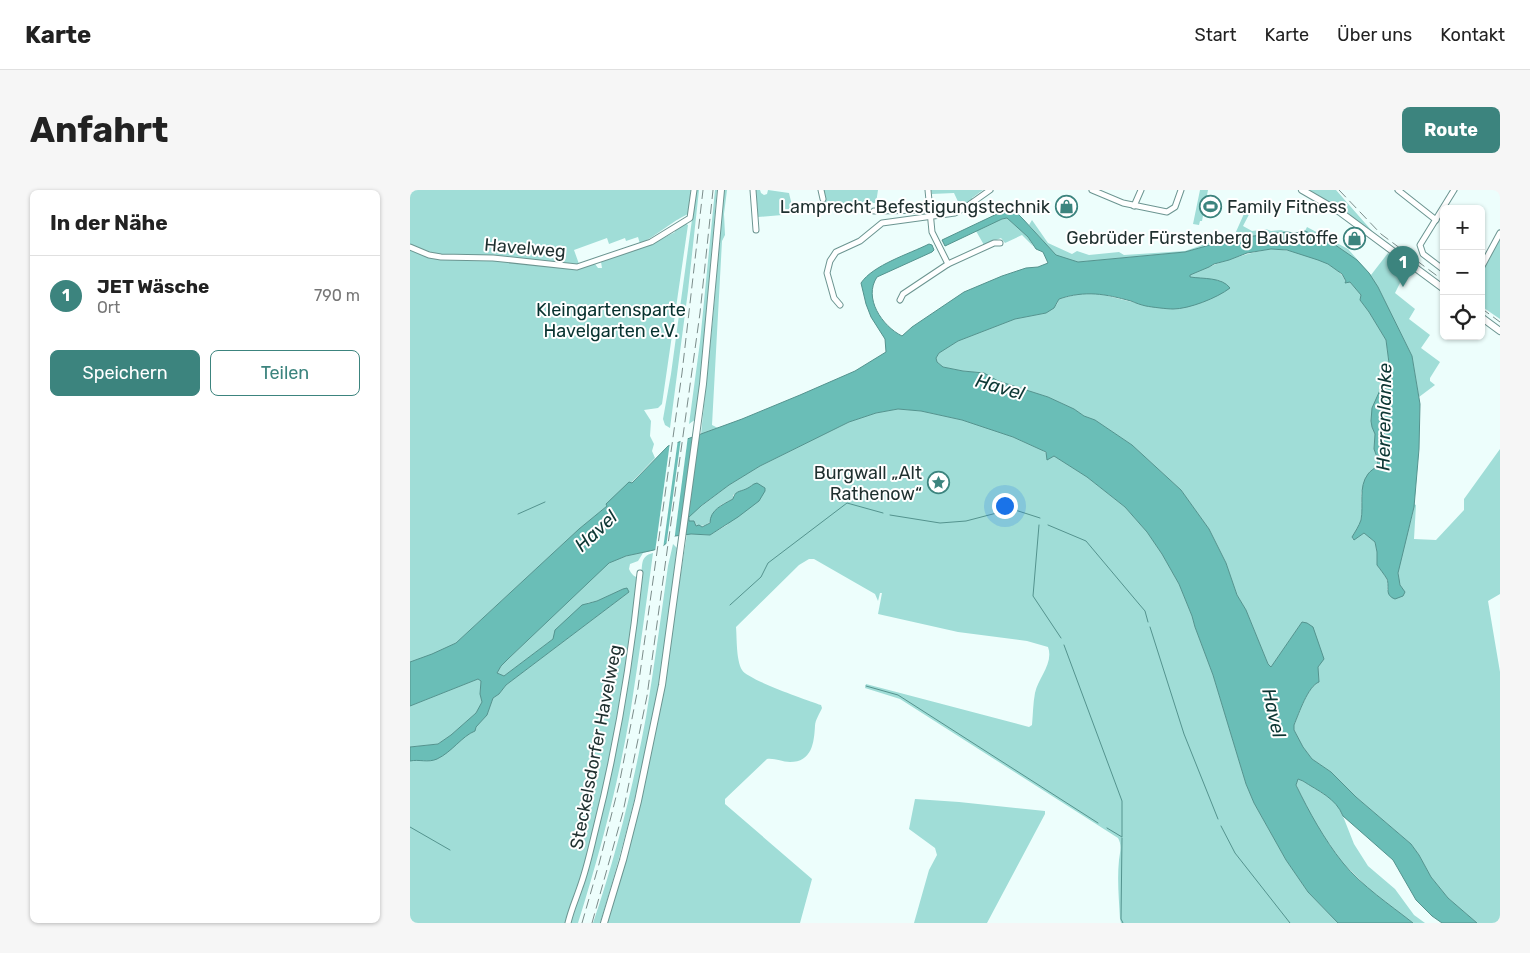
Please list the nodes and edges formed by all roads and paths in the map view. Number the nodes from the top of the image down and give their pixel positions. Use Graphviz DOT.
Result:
graph roads {
  1 [pos="694,190"];
  2 [pos="721,190"];
  3 [pos="753,190"];
  4 [pos="820,190"];
  5 [pos="928,190"];
  6 [pos="990,190"];
  7 [pos="1092,190"];
  8 [pos="1141,190"];
  9 [pos="1182,190"];
  10 [pos="1302,190"];
  11 [pos="1398,190"];
  12 [pos="1454,190"];
  13 [pos="823,199"];
  14 [pos="1134,206"];
  15 [pos="874,211"];
  16 [pos="930,213"];
  17 [pos="1436,220"];
  18 [pos="756,230"];
  19 [pos="1500,233"];
  20 [pos="1000,243"];
  21 [pos="410,247"];
  22 [pos="1485,261"];
  23 [pos="948,264"];
  24 [pos="1440,267"];
  25 [pos="1440,286"];
  26 [pos="900,300"];
  27 [pos="840,305"];
  28 [pos="1485,320"];
  29 [pos="1500,331"];
  30 [pos="640,573"];
  31 [pos="568,923"];
  32 [pos="604,923"];
  1 -- 21 [label="street, Havelweg"];
  2 -- 32 [label="main road"];
  3 -- 18 [label="street"];
  4 -- 13 [label="street"];
  5 -- 16 [label="street"];
  6 -- 16 [label="street"];
  7 -- 14 [label="street"];
  8 -- 14 [label="street"];
  9 -- 14 [label="street"];
  10 -- 25 [label="main road"];
  11 -- 17 [label="street"];
  12 -- 17 [label="street"];
  15 -- 16 [label="street"];
  16 -- 23 [label="street"];
  16 -- 27 [label="street"];
  17 -- 24 [label="street"];
  19 -- 22 [label="street"];
  20 -- 23 [label="street"];
  23 -- 26 [label="street"];
  28 -- 29 [label="main road"];
  30 -- 31 [label="street, Steckelsdorfer Havelweg"];
}
